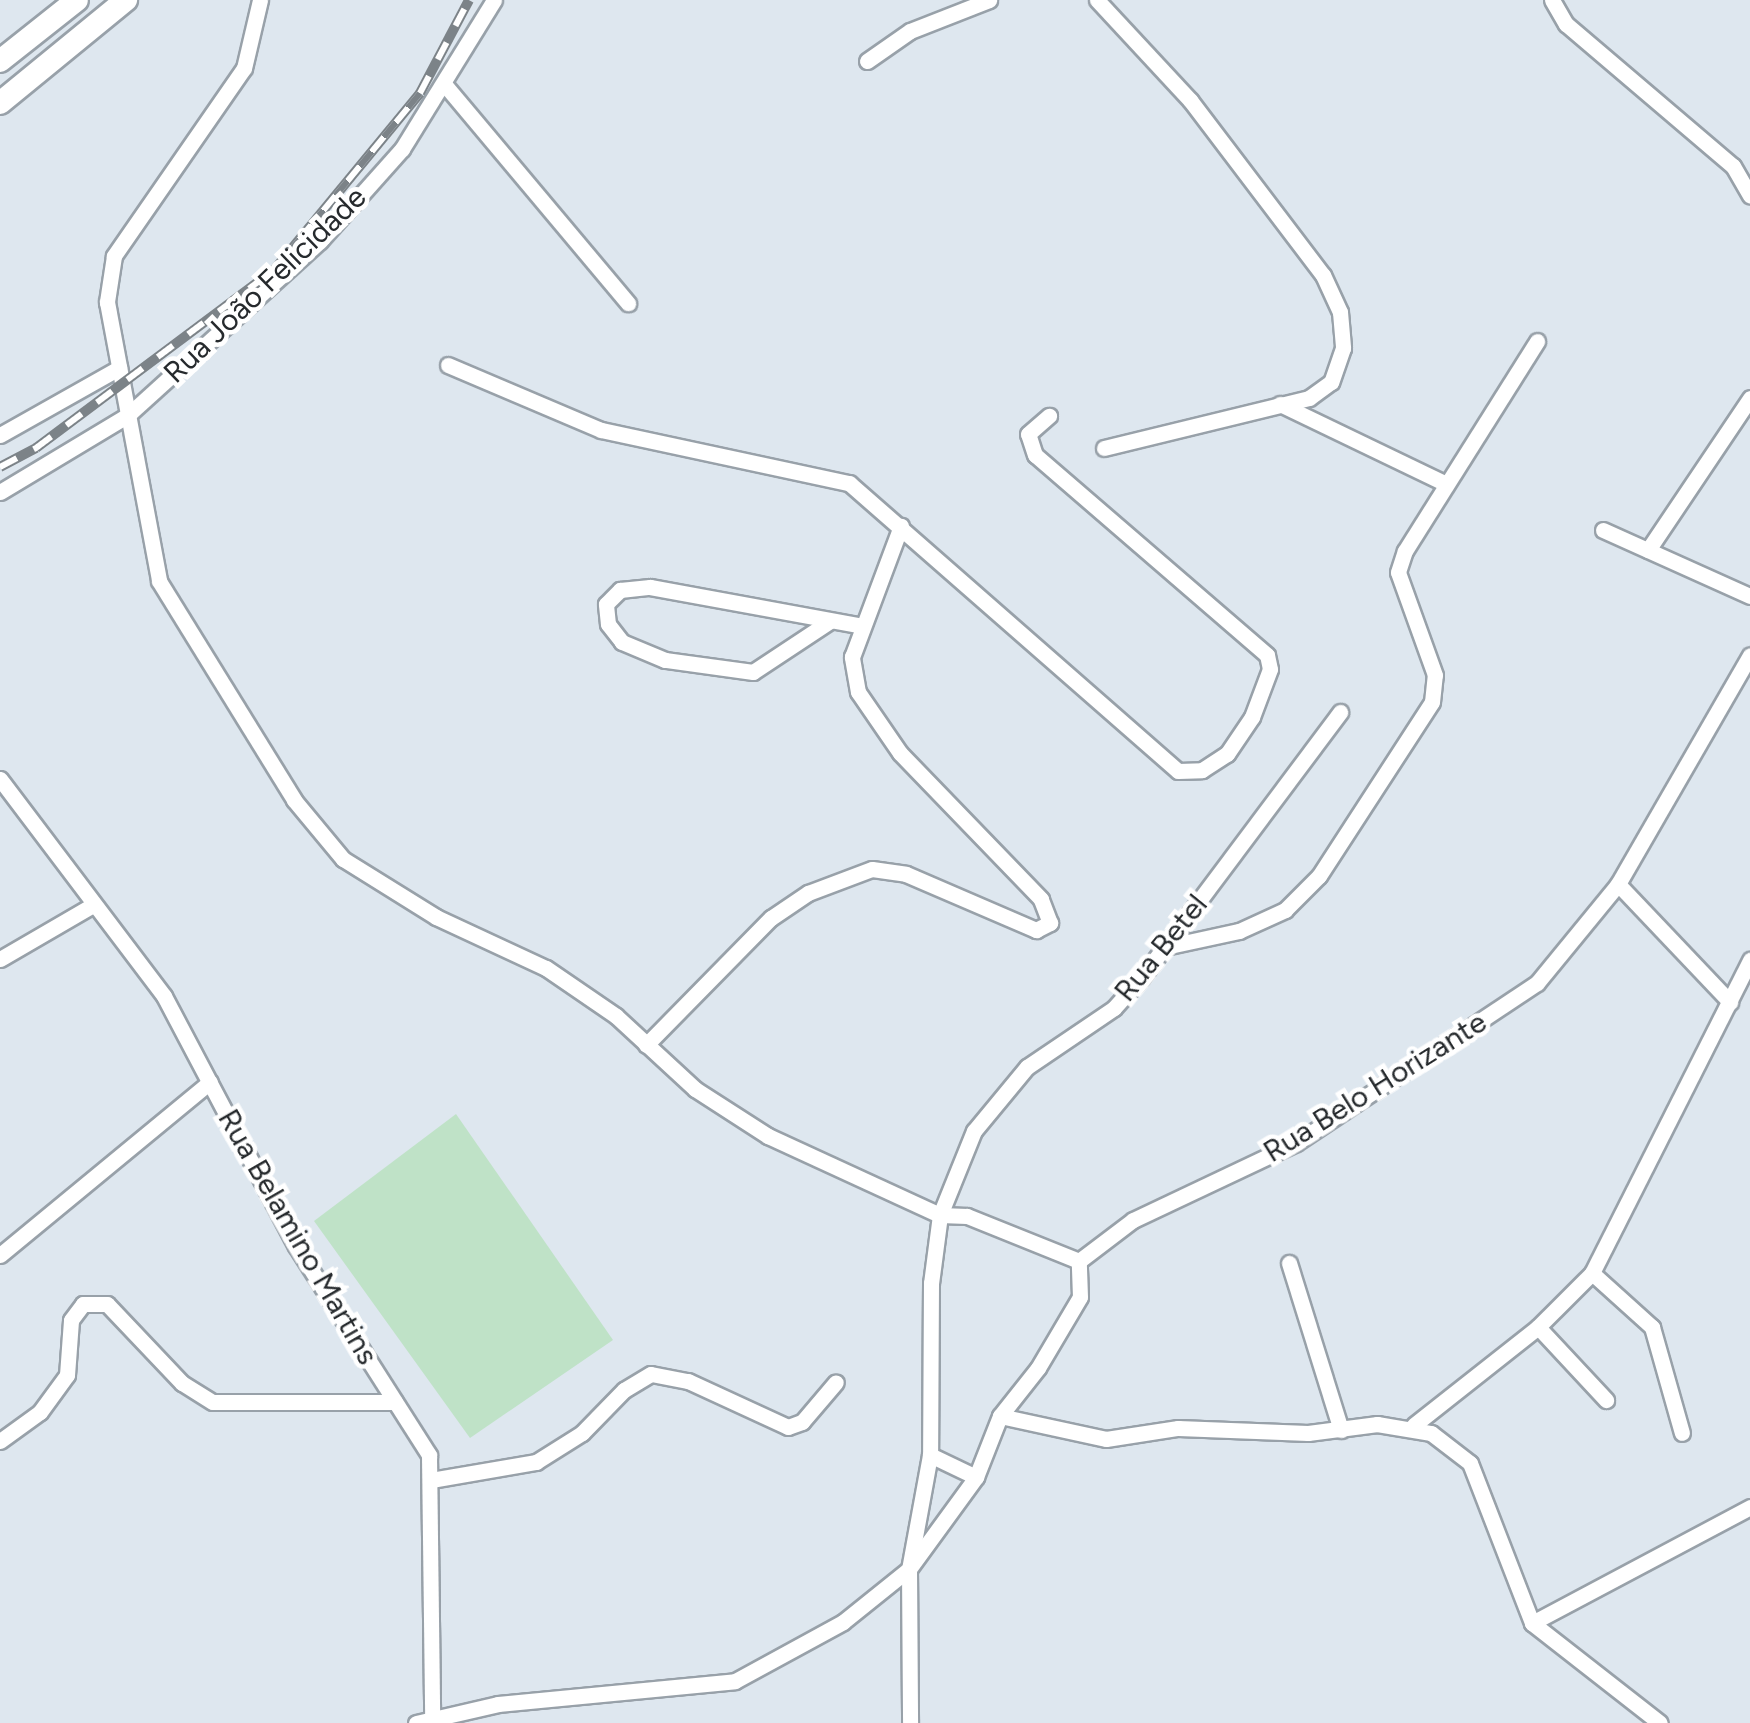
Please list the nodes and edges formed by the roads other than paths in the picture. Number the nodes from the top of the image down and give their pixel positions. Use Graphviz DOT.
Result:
graph roads {
  1 [pos="77,0"];
  2 [pos="126,0"];
  3 [pos="260,0"];
  4 [pos="494,0"];
  5 [pos="989,0"];
  6 [pos="1097,0"];
  7 [pos="1552,0"];
  8 [pos="0,61"];
  9 [pos="867,61"];
  10 [pos="445,85"];
  11 [pos="0,103"];
  12 [pos="1750,195"];
  13 [pos="628,303"];
  14 [pos="1537,341"];
  15 [pos="448,366"];
  16 [pos="119,368"];
  17 [pos="1750,398"];
  18 [pos="1280,404"];
  19 [pos="128,415"];
  20 [pos="1049,416"];
  21 [pos="0,435"];
  22 [pos="1104,448"];
  23 [pos="1446,484"];
  24 [pos="0,492"];
  25 [pos="901,526"];
  26 [pos="1603,530"];
  27 [pos="1648,550"];
  28 [pos="1750,596"];
  29 [pos="830,621"];
  30 [pos="862,626"];
  31 [pos="1750,655"];
  32 [pos="1340,712"];
  33 [pos="0,778"];
  34 [pos="1618,884"];
  35 [pos="91,906"];
  36 [pos="1165,947"];
  37 [pos="0,959"];
  38 [pos="1750,960"];
  39 [pos="1730,1002"];
  40 [pos="646,1045"];
  41 [pos="210,1082"];
  42 [pos="940,1215"];
  43 [pos="0,1255"];
  44 [pos="1079,1261"];
  45 [pos="1289,1263"];
  46 [pos="1592,1273"];
  47 [pos="1538,1327"];
  48 [pos="836,1382"];
  49 [pos="1606,1400"];
  50 [pos="396,1402"];
  51 [pos="1000,1416"];
  52 [pos="1414,1425"];
  53 [pos="1341,1430"];
  54 [pos="1682,1433"];
  55 [pos="0,1441"];
  56 [pos="930,1455"];
  57 [pos="976,1477"];
  58 [pos="431,1480"];
  59 [pos="1750,1507"];
  60 [pos="908,1569"];
  61 [pos="1532,1623"];
  62 [pos="432,1717"];
  63 [pos="416,1723"];
  64 [pos="910,1723"];
  65 [pos="1660,1723"];
  1 -- 8 [label="main road"];
  2 -- 11 [label="main road"];
  3 -- 16 [label="street"];
  4 -- 10 [label="street, Rua João Felicidade"];
  5 -- 9 [label="street"];
  6 -- 18 [label="street"];
  7 -- 12 [label="street"];
  10 -- 13 [label="street"];
  10 -- 19 [label="street, Rua João Felicidade"];
  14 -- 23 [label="street"];
  15 -- 25 [label="street"];
  16 -- 19 [label="street"];
  16 -- 21 [label="street"];
  17 -- 27 [label="street"];
  18 -- 22 [label="street"];
  18 -- 23 [label="street"];
  19 -- 24 [label="street, Rua João Felicidade"];
  19 -- 40 [label="street"];
  20 -- 25 [label="street"];
  23 -- 36 [label="street"];
  25 -- 30 [label="street"];
  26 -- 27 [label="street"];
  27 -- 28 [label="street"];
  29 -- 29 [label="street"];
  29 -- 30 [label="street"];
  30 -- 40 [label="street"];
  31 -- 34 [label="street, Rua Belo Horizante"];
  32 -- 36 [label="street, Rua Betel"];
  33 -- 35 [label="street, Rua Belamino Martins"];
  34 -- 39 [label="street"];
  34 -- 44 [label="street, Rua Belo Horizante"];
  35 -- 37 [label="street"];
  35 -- 41 [label="street, Rua Belamino Martins"];
  36 -- 42 [label="street, Rua Betel"];
  38 -- 39 [label="street"];
  39 -- 46 [label="street"];
  40 -- 42 [label="street"];
  41 -- 43 [label="street"];
  41 -- 50 [label="street, Rua Belamino Martins"];
  42 -- 44 [label="street"];
  42 -- 56 [label="street, Rua Betel"];
  44 -- 51 [label="street"];
  45 -- 53 [label="street"];
  46 -- 47 [label="street"];
  46 -- 54 [label="street"];
  47 -- 49 [label="street"];
  47 -- 52 [label="street"];
  48 -- 58 [label="street"];
  50 -- 55 [label="street"];
  50 -- 58 [label="street, Rua Belamino Martins"];
  51 -- 53 [label="street"];
  51 -- 57 [label="street"];
  52 -- 53 [label="street"];
  52 -- 61 [label="street"];
  56 -- 57 [label="street"];
  56 -- 60 [label="street, Rua Betel"];
  57 -- 60 [label="street"];
  58 -- 62 [label="street, Rua Belamino Martins"];
  59 -- 61 [label="street"];
  60 -- 62 [label="street"];
  60 -- 64 [label="street, Rua Betel"];
  61 -- 65 [label="street"];
  62 -- 63 [label="street"];
}
